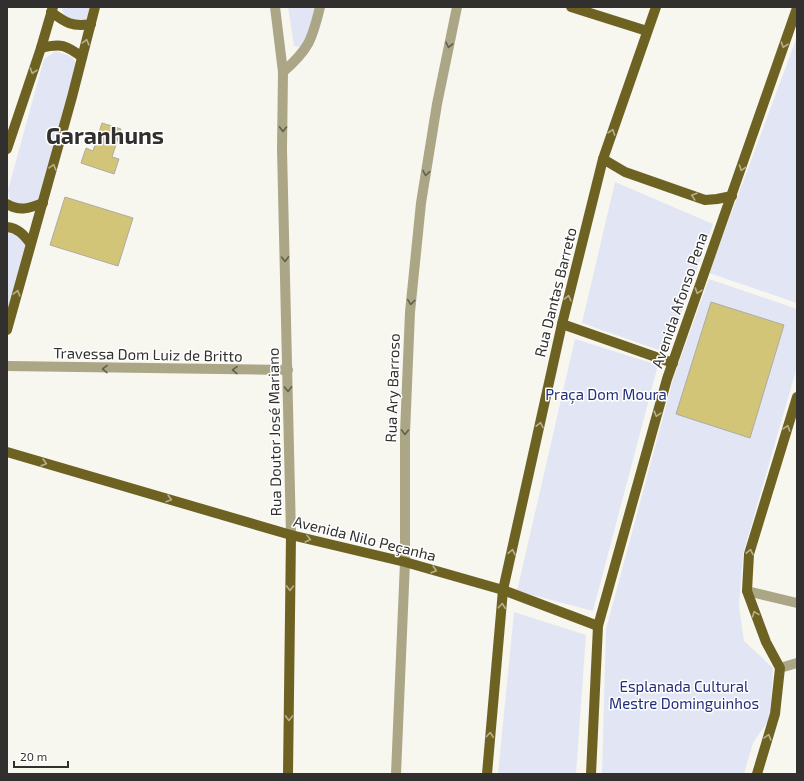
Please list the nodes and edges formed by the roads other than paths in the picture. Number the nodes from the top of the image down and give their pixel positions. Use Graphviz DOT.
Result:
graph roads {
  1 [pos="95,7"];
  2 [pos="276,7"];
  3 [pos="320,7"];
  4 [pos="457,7"];
  5 [pos="571,7"];
  6 [pos="656,7"];
  7 [pos="797,8"];
  8 [pos="52,10"];
  9 [pos="91,24"];
  10 [pos="647,31"];
  11 [pos="41,48"];
  12 [pos="82,57"];
  13 [pos="283,72"];
  14 [pos="8,145"];
  15 [pos="603,159"];
  16 [pos="732,196"];
  17 [pos="43,202"];
  18 [pos="7,204"];
  19 [pos="7,227"];
  20 [pos="30,243"];
  21 [pos="562,324"];
  22 [pos="7,330"];
  23 [pos="673,363"];
  24 [pos="7,366"];
  25 [pos="288,370"];
  26 [pos="797,397"];
  27 [pos="7,452"];
  28 [pos="291,534"];
  29 [pos="405,562"];
  30 [pos="503,590"];
  31 [pos="747,591"];
  32 [pos="797,603"];
  33 [pos="598,626"];
  34 [pos="797,663"];
  35 [pos="780,668"];
  36 [pos="288,774"];
  37 [pos="396,774"];
  38 [pos="487,774"];
  39 [pos="591,774"];
  40 [pos="757,774"];
  1 -- 9 [label="main road"];
  2 -- 13 [label="street, Rua Doutor José Mariano"];
  3 -- 13 [label="street"];
  4 -- 29 [label="street, Rua Ary Barroso, one-way"];
  5 -- 10 [label="main road"];
  6 -- 10 [label="main road, Rua Dantas Barreto"];
  7 -- 16 [label="main road, Avenida Afonso Pena, one-way"];
  8 -- 9 [label="main road"];
  8 -- 11 [label="main road"];
  12 -- 9 [label="main road, one-way"];
  15 -- 10 [label="main road, Rua Dantas Barreto, one-way"];
  11 -- 12 [label="main road"];
  11 -- 14 [label="main road, one-way"];
  17 -- 12 [label="main road, one-way"];
  13 -- 25 [label="street, Rua Doutor José Mariano, one-way"];
  16 -- 15 [label="main road, one-way"];
  21 -- 15 [label="main road, Rua Dantas Barreto, one-way"];
  16 -- 23 [label="main road, Avenida Afonso Pena, one-way"];
  17 -- 18 [label="main road"];
  17 -- 20 [label="main road"];
  19 -- 20 [label="main road"];
  22 -- 20 [label="main road, one-way"];
  21 -- 23 [label="main road"];
  30 -- 21 [label="main road, Rua Dantas Barreto, one-way"];
  23 -- 33 [label="main road, Avenida Afonso Pena, one-way"];
  25 -- 24 [label="street, Travessa Dom Luiz de Britto, one-way"];
  25 -- 28 [label="street, Rua Doutor José Mariano, one-way"];
  31 -- 26 [label="main road, one-way"];
  27 -- 28 [label="main road, Avenida Nilo Peçanha, one-way"];
  28 -- 29 [label="main road, Avenida Nilo Peçanha, one-way"];
  28 -- 36 [label="main road, Rua Doutor José Mariano, one-way"];
  29 -- 30 [label="main road, Avenida Nilo Peçanha, one-way"];
  29 -- 37 [label="street, Rua Ary Barroso"];
  30 -- 33 [label="main road, Avenida Nilo Peçanha"];
  38 -- 30 [label="main road, Rua Dantas Barreto, one-way"];
  31 -- 32 [label="street"];
  35 -- 31 [label="main road, one-way"];
  33 -- 39 [label="main road, Avenida Afonso Pena"];
  34 -- 35 [label="street"];
  40 -- 35 [label="main road, one-way"];
}
